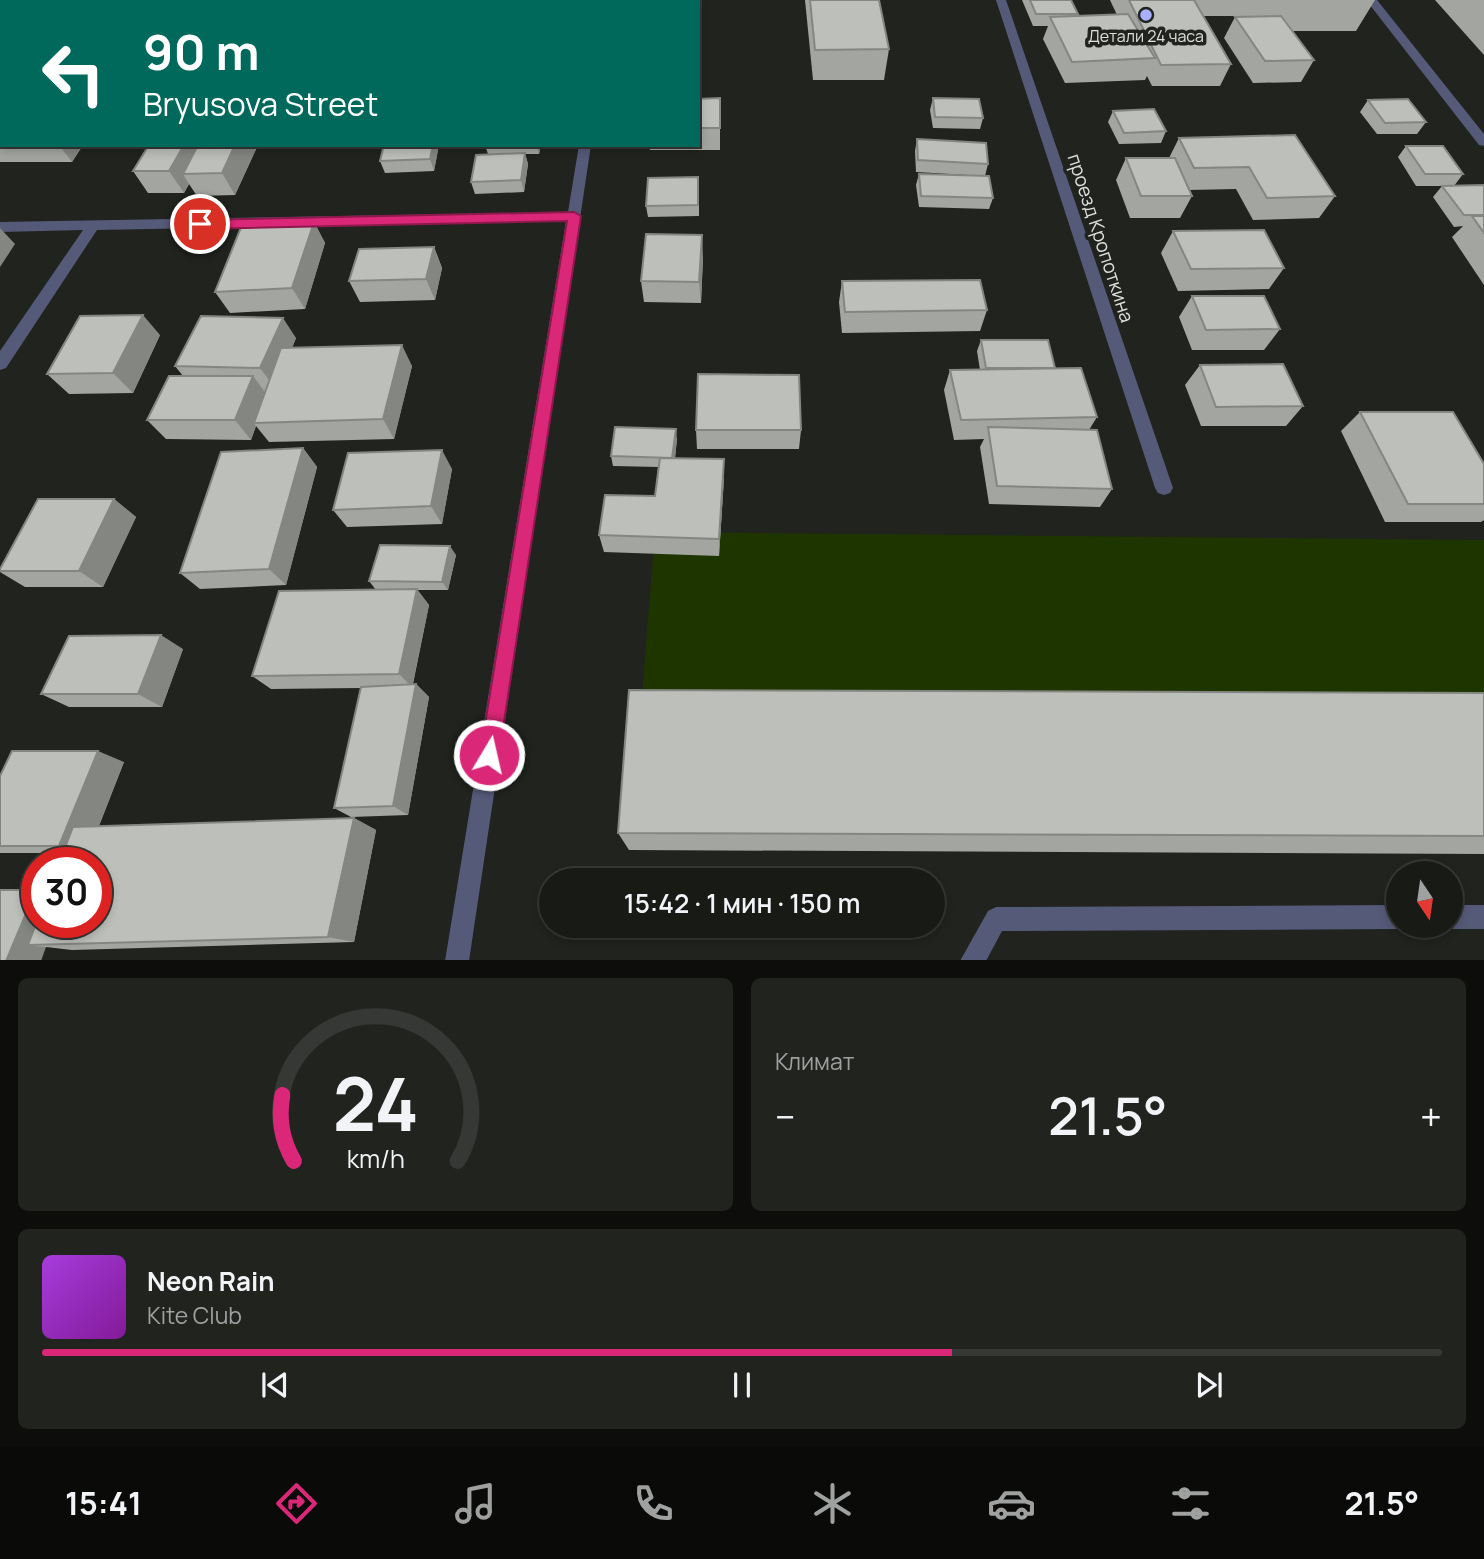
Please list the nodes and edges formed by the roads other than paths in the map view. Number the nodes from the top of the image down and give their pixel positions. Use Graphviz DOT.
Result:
graph roads {
  1 [pos="1001,0"];
  2 [pos="1371,0"];
  3 [pos="1484,142"];
  4 [pos="585,147"];
  5 [pos="574,216"];
  6 [pos="0,227"];
  7 [pos="92,227"];
  8 [pos="0,364"];
  9 [pos="1164,488"];
  10 [pos="1386,917"];
  11 [pos="1463,917"];
  12 [pos="1484,917"];
  13 [pos="457,960"];
  14 [pos="973,960"];
  1 -- 9 [label="street, проезд Кропоткина"];
  2 -- 3 [label="street"];
  4 -- 5 [label="street"];
  5 -- 7 [label="street"];
  5 -- 13 [label="street"];
  6 -- 7 [label="street"];
  7 -- 8 [label="street"];
  10 -- 14 [label="street"];
  11 -- 12 [label="street"];
}
